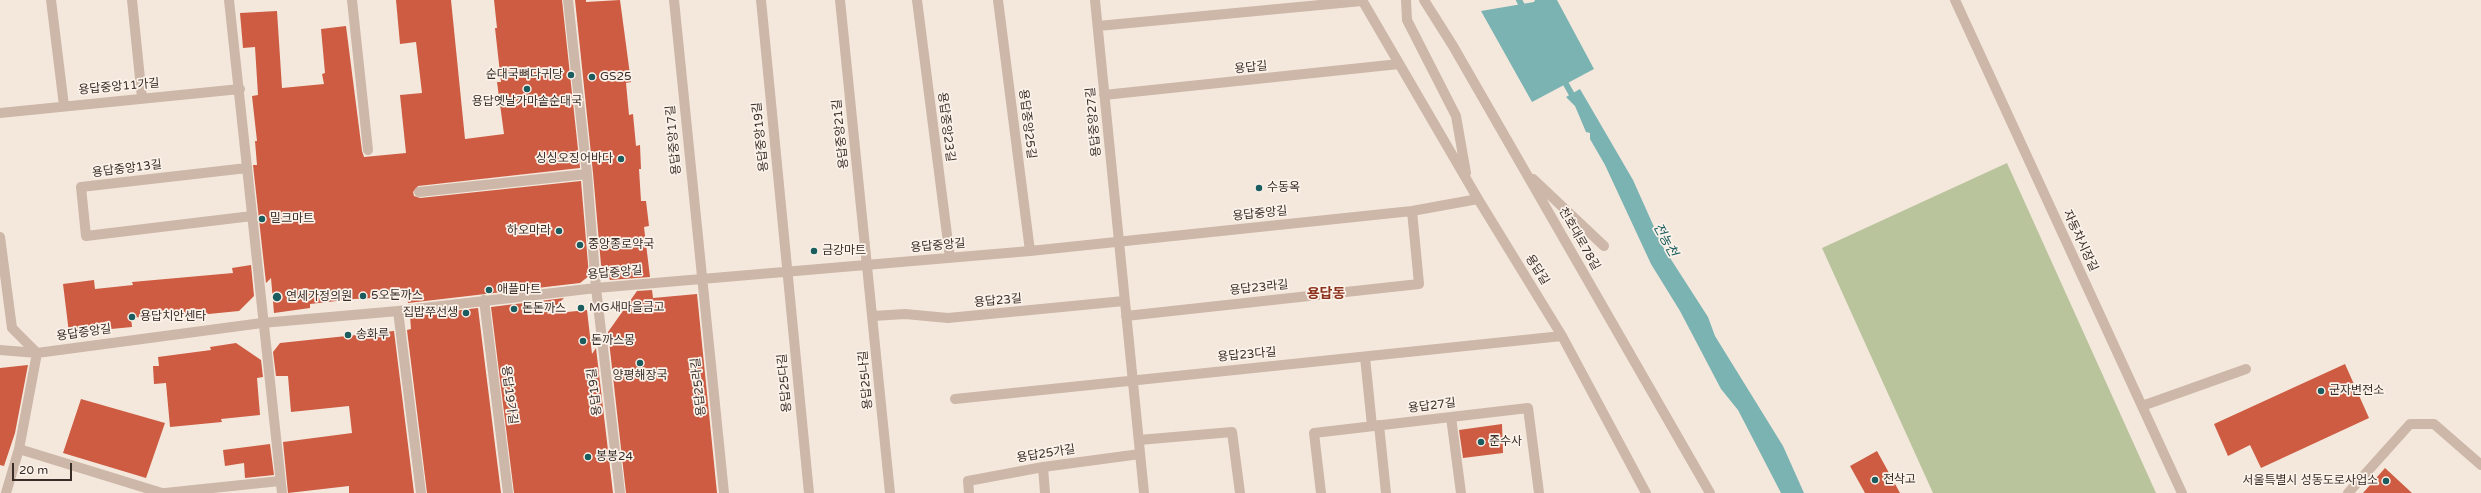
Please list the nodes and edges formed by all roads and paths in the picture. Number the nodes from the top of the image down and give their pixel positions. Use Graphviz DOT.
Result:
graph roads {
  1 [pos="51,0"];
  2 [pos="132,0"];
  3 [pos="229,0"];
  4 [pos="352,0"];
  5 [pos="568,0"];
  6 [pos="674,0"];
  7 [pos="761,0"];
  8 [pos="840,0"];
  9 [pos="917,0"];
  10 [pos="998,0"];
  11 [pos="1095,0"];
  12 [pos="1362,0"];
  13 [pos="1406,0"];
  14 [pos="1424,0"];
  15 [pos="1955,0"];
  16 [pos="1098,26"];
  17 [pos="1399,64"];
  18 [pos="240,89"];
  19 [pos="1104,95"];
  20 [pos="142,98"];
  21 [pos="64,106"];
  22 [pos="0,113"];
  23 [pos="368,150"];
  24 [pos="247,168"];
  25 [pos="1524,171"];
  26 [pos="587,174"];
  27 [pos="1468,181"];
  28 [pos="419,192"];
  29 [pos="1478,199"];
  30 [pos="1412,212"];
  31 [pos="252,216"];
  32 [pos="0,237"];
  33 [pos="1118,241"];
  34 [pos="1604,246"];
  35 [pos="1030,251"];
  36 [pos="950,258"];
  37 [pos="868,264"];
  38 [pos="788,271"];
  39 [pos="701,278"];
  40 [pos="596,288"];
  41 [pos="484,300"];
  42 [pos="1124,301"];
  43 [pos="398,311"];
  44 [pos="874,316"];
  45 [pos="1126,316"];
  46 [pos="262,323"];
  47 [pos="1562,336"];
  48 [pos="0,350"];
  49 [pos="37,353"];
  50 [pos="1365,358"];
  51 [pos="2246,369"];
  52 [pos="1133,379"];
  53 [pos="955,399"];
  54 [pos="2142,406"];
  55 [pos="1451,417"];
  56 [pos="1376,426"];
  57 [pos="1139,440"];
  58 [pos="19,449"];
  59 [pos="1140,454"];
  60 [pos="2481,465"];
  61 [pos="1042,467"];
  62 [pos="280,481"];
  63 [pos="6,493"];
  64 [pos="164,493"];
  65 [pos="282,493"];
  66 [pos="421,493"];
  67 [pos="508,493"];
  68 [pos="620,493"];
  69 [pos="724,493"];
  70 [pos="808,493"];
  71 [pos="890,493"];
  72 [pos="969,493"];
  73 [pos="1045,493"];
  74 [pos="1144,493"];
  75 [pos="1240,493"];
  76 [pos="1321,493"];
  77 [pos="1386,493"];
  78 [pos="1461,493"];
  79 [pos="1539,493"];
  80 [pos="1646,493"];
  81 [pos="1710,493"];
  82 [pos="2182,493"];
  83 [pos="2348,493"];
  1 -- 21 [label="street"];
  2 -- 20 [label="street"];
  3 -- 18 [label="street"];
  4 -- 23 [label="street"];
  5 -- 26 [label="street, 용답19길"];
  6 -- 39 [label="street, 용답중앙17길"];
  7 -- 38 [label="street, 용답중앙19길"];
  8 -- 37 [label="street, 용답중앙21길"];
  9 -- 36 [label="street, 용답중앙23길"];
  10 -- 35 [label="street, 용답중앙25길"];
  11 -- 16 [label="street, 용답중앙27길"];
  12 -- 16 [label="street, 용답길"];
  12 -- 17 [label="street, 용답길"];
  13 -- 27 [label="street"];
  14 -- 25 [label="street, 천호대로78길"];
  15 -- 54 [label="street, 자동차시장길"];
  16 -- 19 [label="street, 용답중앙27길"];
  17 -- 19 [label="street, 용답길"];
  17 -- 27 [label="street, 용답길"];
  18 -- 20 [label="street, 용답중앙11가길"];
  18 -- 24 [label="street"];
  19 -- 33 [label="street, 용답중앙27길"];
  20 -- 21 [label="street, 용답중앙11가길"];
  21 -- 22 [label="street, 용답중앙11가길"];
  24 -- 31 [label="street"];
  24 -- 31 [label="street, 용답중앙13길"];
  25 -- 34 [label="street"];
  25 -- 81 [label="street, 천호대로78길"];
  26 -- 28 [label="street"];
  26 -- 40 [label="street, 용답19길"];
  27 -- 29 [label="street, 용답길"];
  29 -- 30 [label="street, 용답중앙길"];
  29 -- 47 [label="street, 용답길"];
  30 -- 33 [label="street, 용답중앙길"];
  30 -- 45 [label="street, 용답23라길"];
  31 -- 46 [label="street"];
  32 -- 49 [label="street"];
  33 -- 35 [label="street, 용답중앙길"];
  33 -- 42 [label="street"];
  35 -- 36 [label="street, 용답중앙길"];
  36 -- 37 [label="street, 용답중앙길"];
  37 -- 38 [label="street, 용답중앙길"];
  37 -- 44 [label="street, 용답25나길"];
  38 -- 39 [label="street, 용답중앙길"];
  38 -- 70 [label="street, 용답25다길"];
  39 -- 40 [label="street, 용답중앙길"];
  39 -- 69 [label="street, 용답25라길"];
  40 -- 41 [label="street, 용답중앙길"];
  40 -- 68 [label="street, 용답19길"];
  41 -- 43 [label="street, 용답중앙길"];
  41 -- 67 [label="street, 용답19가길"];
  42 -- 44 [label="street, 용답23길"];
  42 -- 45 [label="street"];
  43 -- 46 [label="street, 용답중앙길"];
  43 -- 66 [label="street"];
  44 -- 71 [label="street, 용답25나길"];
  45 -- 52 [label="street"];
  46 -- 49 [label="street, 용답중앙길"];
  46 -- 62 [label="street"];
  47 -- 50 [label="street, 용답23다길"];
  47 -- 80 [label="street, 용답길"];
  48 -- 49 [label="street, 용답중앙길"];
  49 -- 58 [label="street"];
  50 -- 52 [label="street, 용답23다길"];
  50 -- 56 [label="street"];
  51 -- 54 [label="street"];
  52 -- 53 [label="street"];
  52 -- 57 [label="street"];
  54 -- 82 [label="street, 자동차시장길"];
  55 -- 56 [label="street, 용답27길"];
  55 -- 78 [label="street"];
  55 -- 79 [label="street, 용답27길"];
  56 -- 76 [label="street, 용답27길"];
  56 -- 77 [label="street"];
  57 -- 59 [label="street"];
  57 -- 75 [label="street"];
  58 -- 63 [label="street"];
  58 -- 64 [label="street"];
  59 -- 61 [label="street, 용답25가길"];
  59 -- 74 [label="street"];
  60 -- 83 [label="street"];
  61 -- 72 [label="street, 용답25가길"];
  61 -- 73 [label="street"];
  62 -- 64 [label="street"];
  62 -- 65 [label="street"];
}
